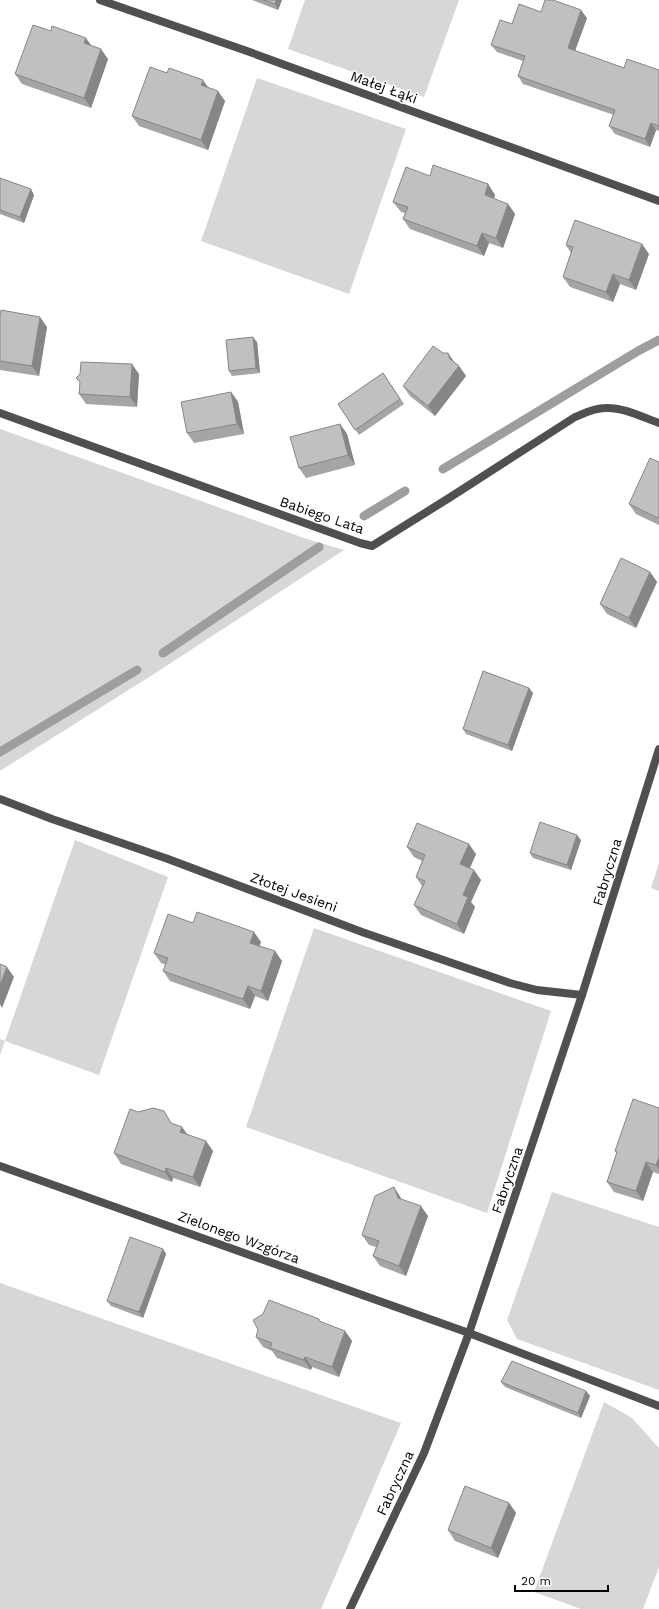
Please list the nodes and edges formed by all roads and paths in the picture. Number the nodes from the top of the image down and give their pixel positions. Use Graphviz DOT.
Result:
graph roads {
  1 [pos="100,0"];
  2 [pos="659,201"];
  3 [pos="0,413"];
  4 [pos="659,423"];
  5 [pos="659,749"];
  6 [pos="0,799"];
  7 [pos="582,996"];
  8 [pos="0,1166"];
  9 [pos="469,1333"];
  10 [pos="659,1406"];
  11 [pos="350,1609"];
  1 -- 2 [label="street, Małej Łąki"];
  3 -- 4 [label="street, Babiego Lata"];
  5 -- 7 [label="street, Fabryczna"];
  6 -- 7 [label="street, Złotej Jesieni"];
  7 -- 9 [label="street, Fabryczna"];
  8 -- 9 [label="street, Zielonego Wzgórza"];
  9 -- 10 [label="street, Zielonego Wzgórza"];
  9 -- 11 [label="street, Fabryczna"];
}
